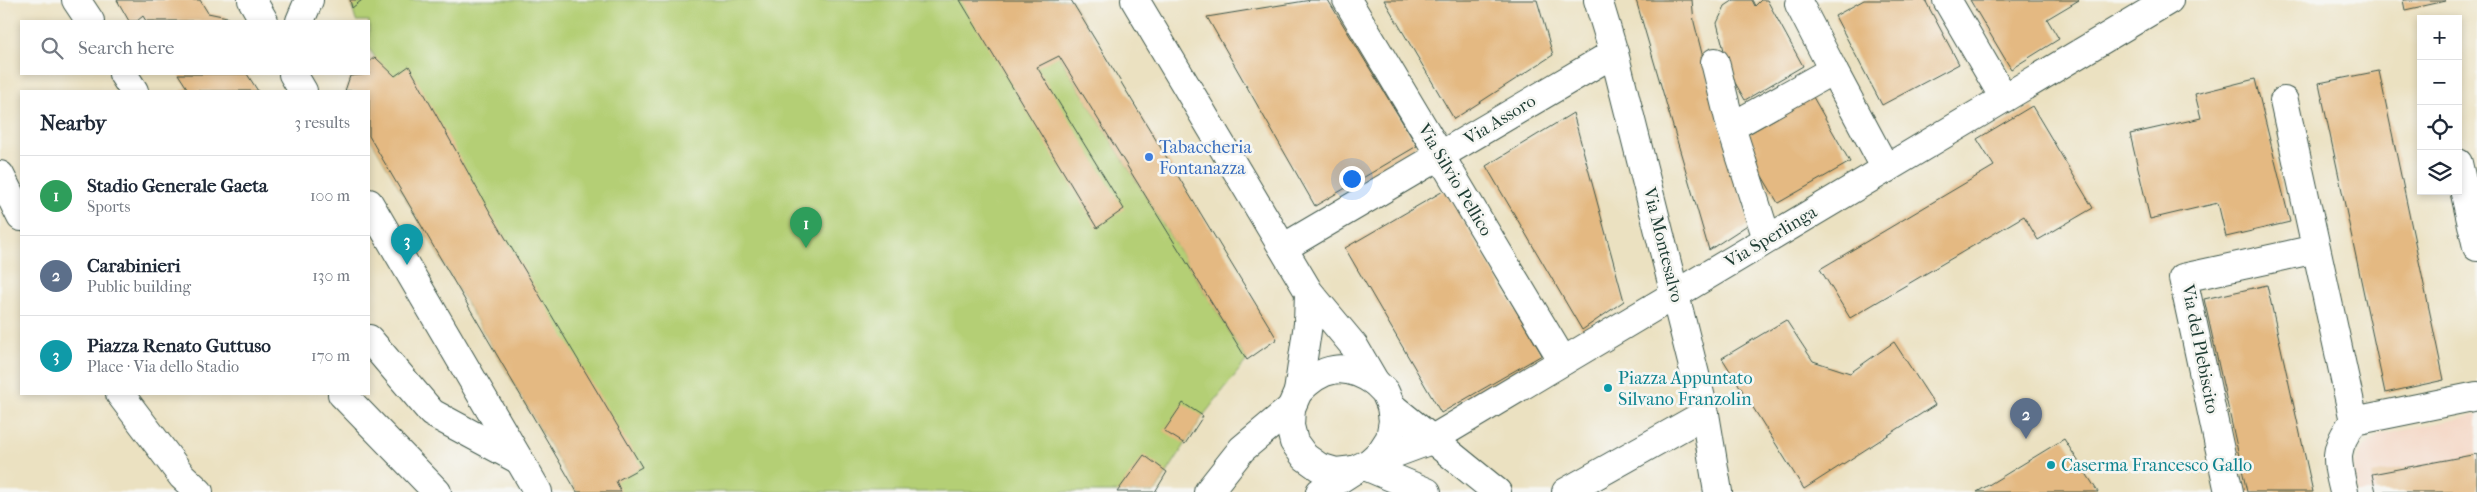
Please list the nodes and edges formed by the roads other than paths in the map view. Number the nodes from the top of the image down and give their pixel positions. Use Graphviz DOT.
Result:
graph roads {
  1 [pos="76,0"];
  2 [pos="252,0"];
  3 [pos="309,0"];
  4 [pos="1135,0"];
  5 [pos="1347,0"];
  6 [pos="1598,0"];
  7 [pos="1947,0"];
  8 [pos="2168,0"];
  9 [pos="1799,4"];
  10 [pos="89,20"];
  11 [pos="263,20"];
  12 [pos="300,20"];
  13 [pos="1614,53"];
  14 [pos="1715,62"];
  15 [pos="1833,70"];
  16 [pos="124,75"];
  17 [pos="294,75"];
  18 [pos="133,90"];
  19 [pos="302,90"];
  20 [pos="2004,98"];
  21 [pos="2284,100"];
  22 [pos="1731,127"];
  23 [pos="1440,156"];
  24 [pos="1886,169"];
  25 [pos="2462,181"];
  26 [pos="3,186"];
  27 [pos="370,205"];
  28 [pos="20,215"];
  29 [pos="1767,239"];
  30 [pos="2477,247"];
  31 [pos="1283,248"];
  32 [pos="2316,249"];
  33 [pos="1309,292"];
  34 [pos="1675,294"];
  35 [pos="370,340"];
  36 [pos="1563,361"];
  37 [pos="1375,382"];
  38 [pos="121,395"];
  39 [pos="343,395"];
  40 [pos="2477,396"];
  41 [pos="1294,400"];
  42 [pos="1391,406"];
  43 [pos="1705,414"];
  44 [pos="2354,421"];
  45 [pos="1431,440"];
  46 [pos="519,460"];
  47 [pos="1363,466"];
  48 [pos="199,492"];
  49 [pos="437,492"];
  50 [pos="538,492"];
  51 [pos="1208,492"];
  52 [pos="1320,492"];
  53 [pos="1427,492"];
  54 [pos="1497,492"];
  55 [pos="1566,492"];
  56 [pos="1718,492"];
  57 [pos="2229,492"];
  58 [pos="2344,492"];
  1 -- 10 [label="street"];
  2 -- 11 [label="street"];
  3 -- 12 [label="street"];
  4 -- 31 [label="street"];
  5 -- 23 [label="street, Via Silvio Pellico"];
  6 -- 13 [label="street, Via Montesalvo"];
  7 -- 20 [label="street"];
  8 -- 20 [label="street, Via Sperlinga"];
  9 -- 15 [label="street"];
  13 -- 23 [label="street, Via Assoro"];
  13 -- 34 [label="street, Via Montesalvo"];
  14 -- 22 [label="street"];
  15 -- 22 [label="street"];
  15 -- 24 [label="street"];
  16 -- 18 [label="street"];
  17 -- 19 [label="street"];
  20 -- 24 [label="street, Via Sperlinga"];
  21 -- 32 [label="street"];
  22 -- 29 [label="street"];
  23 -- 31 [label="street, Via Assoro"];
  23 -- 36 [label="street, Via Silvio Pellico"];
  24 -- 29 [label="street, Via Sperlinga"];
  25 -- 30 [label="street"];
  26 -- 28 [label="street"];
  27 -- 46 [label="street"];
  29 -- 34 [label="street, Via Sperlinga"];
  31 -- 33 [label="street"];
  32 -- 44 [label="street"];
  32 -- 57 [label="street, Via del Plebiscito"];
  33 -- 37 [label="street"];
  33 -- 41 [label="street"];
  34 -- 36 [label="street, Via Sperlinga"];
  34 -- 43 [label="street, Via Montesalvo"];
  35 -- 46 [label="street"];
  36 -- 45 [label="street, Via Sperlinga"];
  37 -- 41 [label="street"];
  37 -- 42 [label="street"];
  38 -- 48 [label="street"];
  39 -- 49 [label="street"];
  40 -- 44 [label="street"];
  41 -- 47 [label="street"];
  41 -- 51 [label="street"];
  42 -- 45 [label="street"];
  42 -- 47 [label="street"];
  43 -- 55 [label="street"];
  43 -- 56 [label="street, Via Montesalvo"];
  44 -- 58 [label="street"];
  45 -- 47 [label="street, Via Sperlinga"];
  45 -- 54 [label="street"];
  46 -- 50 [label="street"];
  47 -- 52 [label="street"];
  47 -- 53 [label="street"];
}
